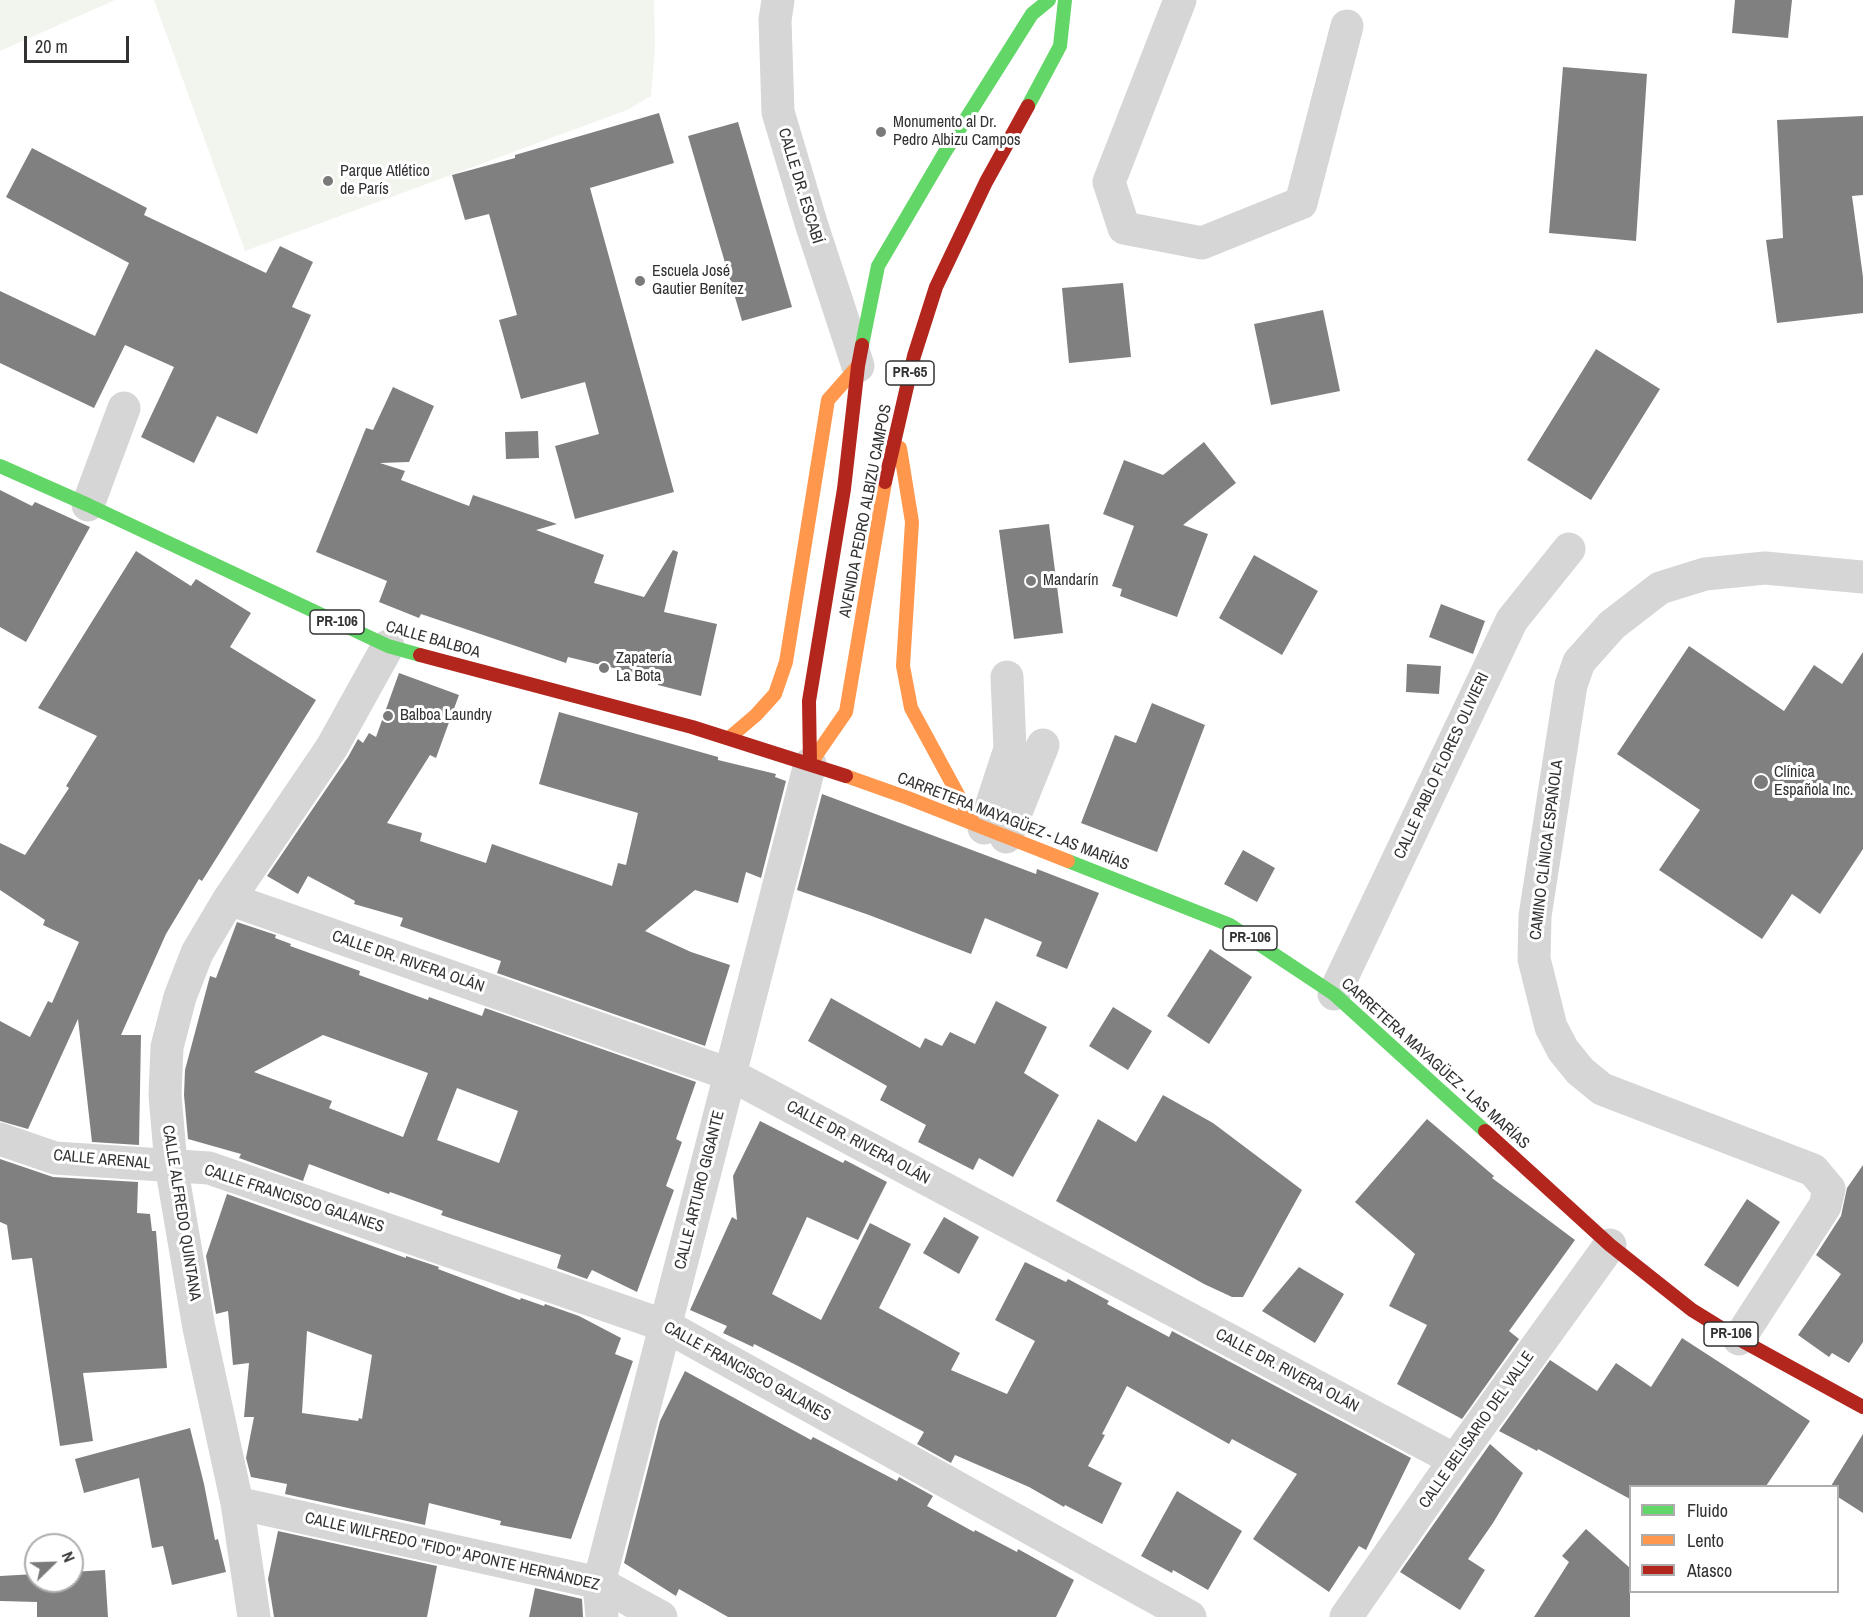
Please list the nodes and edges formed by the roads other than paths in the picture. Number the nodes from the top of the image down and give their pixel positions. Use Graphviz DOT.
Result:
graph roads {
  1 [pos="778,0"];
  2 [pos="1049,0"];
  3 [pos="1065,0"];
  4 [pos="1180,0"];
  5 [pos="1347,26"];
  6 [pos="858,366"];
  7 [pos="124,408"];
  8 [pos="897,428"];
  9 [pos="0,466"];
  10 [pos="88,505"];
  11 [pos="1569,549"];
  12 [pos="1863,577"];
  13 [pos="388,646"];
  14 [pos="1007,677"];
  15 [pos="729,738"];
  16 [pos="1043,745"];
  17 [pos="810,764"];
  18 [pos="988,830"];
  19 [pos="229,899"];
  20 [pos="1334,994"];
  21 [pos="729,1074"];
  22 [pos="0,1139"];
  23 [pos="171,1165"];
  24 [pos="1610,1245"];
  25 [pos="666,1326"];
  26 [pos="1740,1339"];
  27 [pos="1863,1407"];
  28 [pos="1455,1460"];
  29 [pos="237,1503"];
  30 [pos="599,1583"];
  31 [pos="254,1617"];
  32 [pos="602,1617"];
  33 [pos="661,1617"];
  34 [pos="1190,1617"];
  35 [pos="1346,1617"];
  1 -- 6 [label="street, CALLE DR. ESCABÍ"];
  2 -- 6 [label="main road, AVENIDA PEDRO ALBIZU CAMPOS"];
  3 -- 8 [label="main road, AVENIDA PEDRO ALBIZU CAMPOS / PR-65"];
  4 -- 5 [label="street"];
  6 -- 15 [label="main road"];
  6 -- 17 [label="main road, AVENIDA PEDRO ALBIZU CAMPOS"];
  7 -- 10 [label="street"];
  8 -- 17 [label="main road, AVENIDA PEDRO ALBIZU CAMPOS / PR-65"];
  8 -- 18 [label="main road"];
  9 -- 10 [label="main road, CALLE BALBOA / PR-106"];
  10 -- 13 [label="main road, CALLE BALBOA / PR-106"];
  11 -- 20 [label="street, CALLE PABLO FLORES OLIVIERI"];
  12 -- 26 [label="street, CAMINO CLÍNICA ESPAÑOLA"];
  13 -- 15 [label="main road, CALLE BALBOA / PR-106"];
  13 -- 19 [label="street, CALLE ALFREDO QUINTANA"];
  14 -- 18 [label="street"];
  15 -- 17 [label="main road, CALLE BALBOA / PR-106"];
  16 -- 18 [label="street"];
  17 -- 18 [label="main road, CARRETERA MAYAGÜEZ - LAS MARÍAS / PR-106"];
  17 -- 21 [label="street, CALLE ARTURO GIGANTE"];
  18 -- 20 [label="main road, CARRETERA MAYAGÜEZ - LAS MARÍAS / PR-106"];
  19 -- 21 [label="street, CALLE DR. RIVERA OLÁN"];
  19 -- 23 [label="street, CALLE ALFREDO QUINTANA"];
  20 -- 24 [label="main road, CARRETERA MAYAGÜEZ - LAS MARÍAS / PR-106"];
  21 -- 25 [label="street, CALLE ARTURO GIGANTE"];
  21 -- 28 [label="street, CALLE DR. RIVERA OLÁN"];
  22 -- 23 [label="street, CALLE ARENAL"];
  23 -- 25 [label="street, CALLE FRANCISCO GALANES"];
  23 -- 29 [label="street, CALLE ALFREDO QUINTANA"];
  24 -- 26 [label="main road, CARRETERA MAYAGÜEZ - LAS MARÍAS / PR-106"];
  24 -- 28 [label="street, CALLE BELISARIO DEL VALLE"];
  25 -- 30 [label="street, CALLE ARTURO GIGANTE"];
  25 -- 34 [label="street, CALLE FRANCISCO GALANES"];
  26 -- 27 [label="main road, CARRETERA MAYAGÜEZ - LAS MARÍAS / PR-106"];
  28 -- 35 [label="street, CALLE BELISARIO DEL VALLE"];
  29 -- 30 [label="street, CALLE WILFREDO \"FIDO\" APONTE HERNÁNDEZ"];
  29 -- 31 [label="street, CALLE ALFREDO QUINTANA"];
  30 -- 32 [label="street, CALLE ARTURO GIGANTE"];
  30 -- 33 [label="street, CALLE WILFREDO \"FIDO\" APONTE HERNÁNDEZ"];
}
